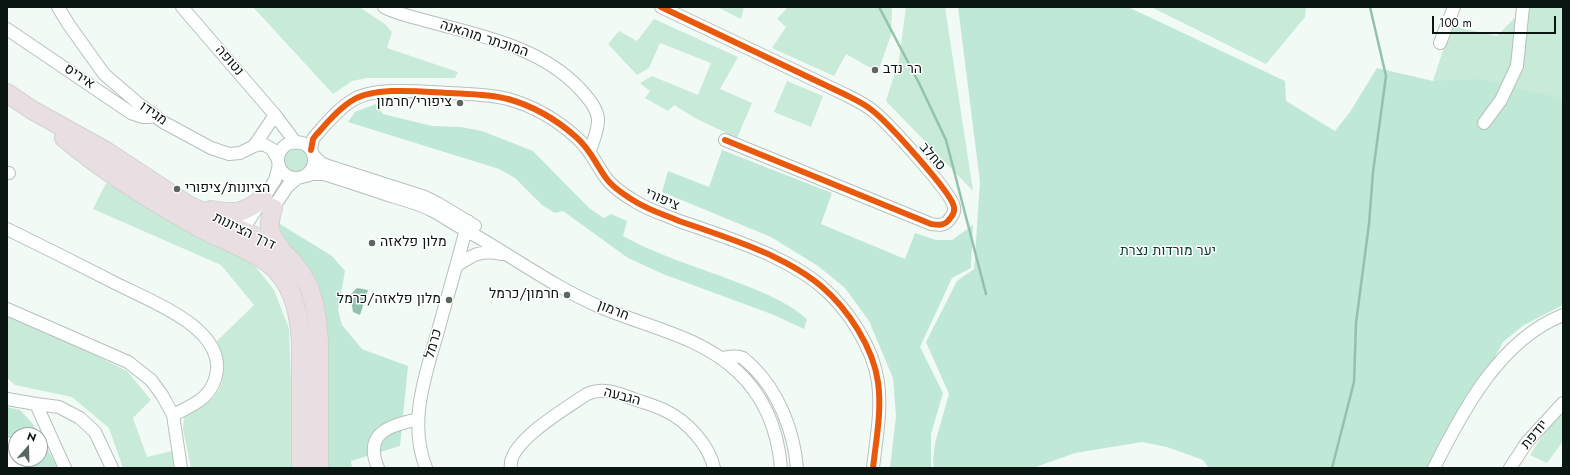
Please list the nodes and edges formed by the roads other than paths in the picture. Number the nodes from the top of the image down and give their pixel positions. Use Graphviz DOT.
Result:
graph roads {
  1 [pos="58,7"];
  2 [pos="182,7"];
  3 [pos="384,7"];
  4 [pos="661,7"];
  5 [pos="1454,7"];
  6 [pos="1523,7"];
  7 [pos="7,29"];
  8 [pos="1440,43"];
  9 [pos="7,93"];
  10 [pos="32,110"];
  11 [pos="153,114"];
  12 [pos="275,115"];
  13 [pos="328,122"];
  14 [pos="1484,123"];
  15 [pos="725,140"];
  16 [pos="298,143"];
  17 [pos="254,146"];
  18 [pos="590,151"];
  19 [pos="313,153"];
  20 [pos="280,158"];
  21 [pos="302,177"];
  22 [pos="268,203"];
  23 [pos="195,208"];
  24 [pos="467,226"];
  25 [pos="7,229"];
  26 [pos="249,234"];
  27 [pos="241,249"];
  28 [pos="283,252"];
  29 [pos="509,255"];
  30 [pos="456,266"];
  31 [pos="7,309"];
  32 [pos="1563,315"];
  33 [pos="722,358"];
  34 [pos="7,390"];
  35 [pos="12,400"];
  36 [pos="36,404"];
  37 [pos="1563,404"];
  38 [pos="173,415"];
  39 [pos="418,419"];
  40 [pos="7,458"];
  41 [pos="13,468"];
  42 [pos="66,468"];
  43 [pos="112,468"];
  44 [pos="181,468"];
  45 [pos="301,468"];
  46 [pos="319,468"];
  47 [pos="378,468"];
  48 [pos="426,468"];
  49 [pos="511,468"];
  50 [pos="714,468"];
  51 [pos="781,468"];
  52 [pos="797,468"];
  53 [pos="874,468"];
  54 [pos="1434,468"];
  55 [pos="1510,468"];
  1 -- 11 [label="street, מגידו"];
  2 -- 12 [label="street, נטופה"];
  3 -- 18 [label="street, המוכתר מוהאנה"];
  4 -- 15 [label="street, סחלב"];
  5 -- 8 [label="street"];
  6 -- 14 [label="street"];
  7 -- 11 [label="street, איריס"];
  9 -- 10 [label="highway, דרך הציונות"];
  10 -- 23 [label="highway, דרך הציונות"];
  10 -- 27 [label="highway, דרך הציונות"];
  11 -- 17 [label="street, מגידו"];
  12 -- 16 [label="street, נטופה"];
  12 -- 17 [label="street"];
  12 -- 20 [label="street, נטופה"];
  13 -- 16 [label="street, ציפורי"];
  13 -- 18 [label="street, ציפורי"];
  13 -- 19 [label="street, ציפורי"];
  16 -- 19 [label="street"];
  16 -- 20 [label="street"];
  17 -- 20 [label="street"];
  18 -- 53 [label="street, ציפורי"];
  19 -- 21 [label="street"];
  19 -- 24 [label="street, חרמון"];
  20 -- 21 [label="street"];
  20 -- 22 [label="street, נטופה"];
  21 -- 22 [label="street"];
  21 -- 24 [label="street, חרמון"];
  22 -- 23 [label="highway"];
  22 -- 26 [label="street"];
  22 -- 28 [label="highway"];
  23 -- 26 [label="highway, דרך הציונות"];
  24 -- 29 [label="street, חרמון"];
  24 -- 30 [label="street, כרמל"];
  25 -- 38 [label="street"];
  26 -- 27 [label="street"];
  26 -- 28 [label="highway, דרך הציונות"];
  27 -- 45 [label="highway, דרך הציונות"];
  28 -- 46 [label="highway, דרך הציונות"];
  29 -- 30 [label="street"];
  29 -- 33 [label="street, חרמון"];
  30 -- 39 [label="street, כרמל"];
  31 -- 38 [label="street"];
  32 -- 54 [label="street"];
  33 -- 51 [label="street, חרמון"];
  33 -- 52 [label="street"];
  34 -- 35 [label="street"];
  35 -- 36 [label="street"];
  36 -- 42 [label="street"];
  36 -- 43 [label="street"];
  37 -- 55 [label="street, יודפת"];
  38 -- 44 [label="street"];
  39 -- 47 [label="street"];
  39 -- 48 [label="street, כרמל"];
  40 -- 41 [label="street"];
  49 -- 50 [label="street, הגבעה"];
}
